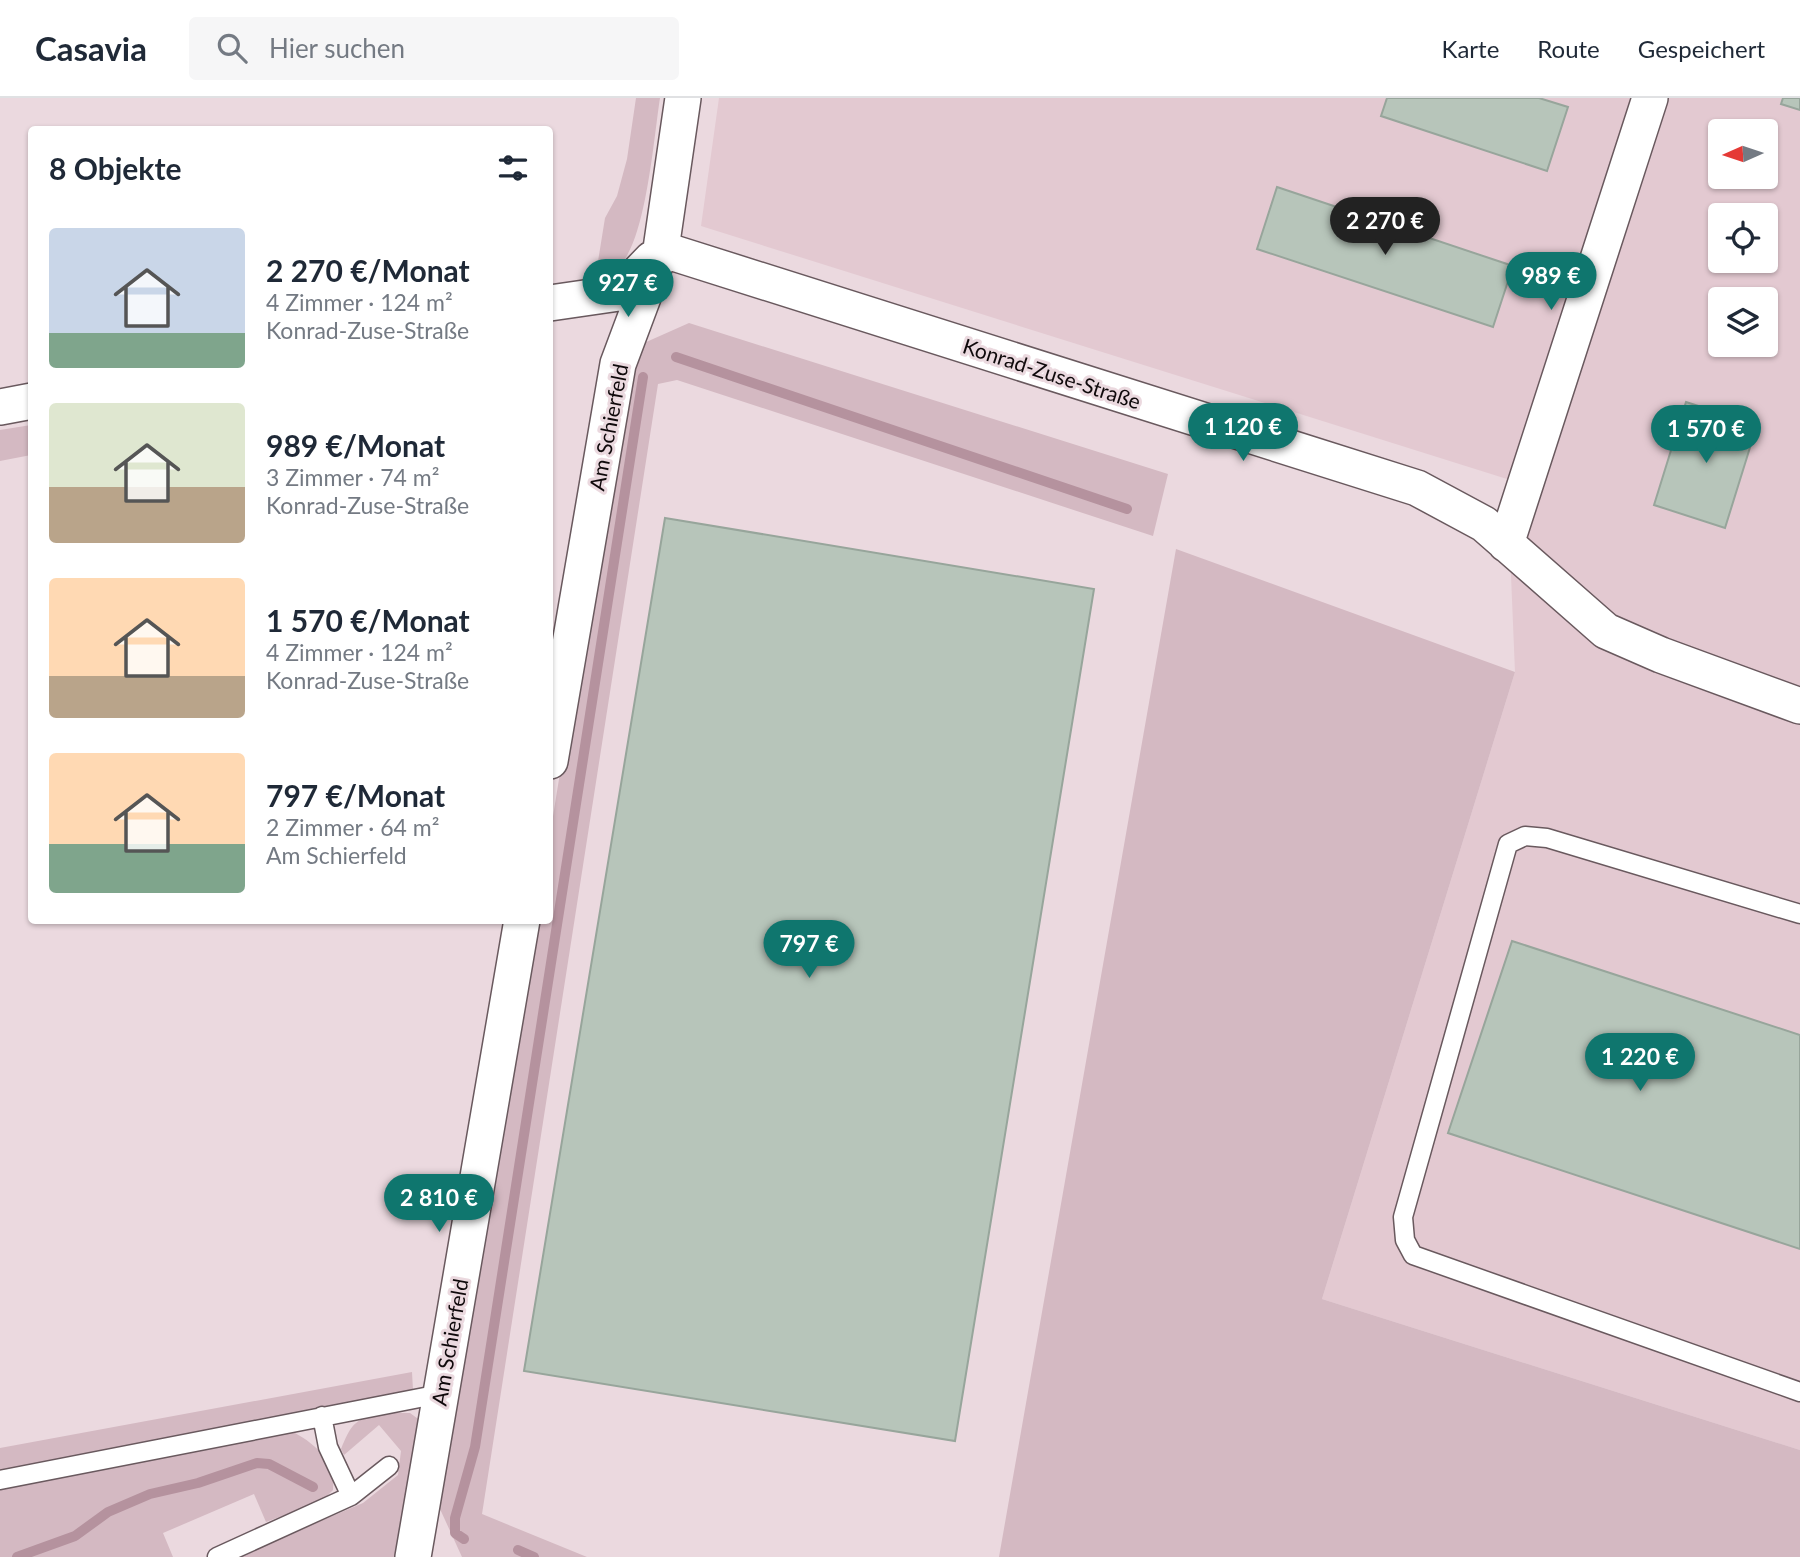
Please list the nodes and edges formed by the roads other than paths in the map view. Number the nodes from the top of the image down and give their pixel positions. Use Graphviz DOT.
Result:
graph roads {
  1 [pos="683,98"];
  2 [pos="1650,98"];
  3 [pos="661,249"];
  4 [pos="553,303"];
  5 [pos="28,402"];
  6 [pos="0,407"];
  7 [pos="1506,544"];
  8 [pos="1800,706"];
  9 [pos="553,743"];
  10 [pos="1800,914"];
  11 [pos="521,924"];
  12 [pos="1800,1392"];
  13 [pos="440,1394"];
  14 [pos="322,1416"];
  15 [pos="389,1466"];
  16 [pos="0,1479"];
  17 [pos="351,1496"];
  18 [pos="217,1557"];
  19 [pos="413,1557"];
  1 -- 3 [label="street, Am Schierfeld"];
  2 -- 7 [label="street"];
  3 -- 4 [label="street"];
  3 -- 7 [label="street, Konrad-Zuse-Straße"];
  3 -- 9 [label="street, Am Schierfeld"];
  5 -- 6 [label="street"];
  7 -- 8 [label="street, Konrad-Zuse-Straße"];
  10 -- 12 [label="lane"];
  11 -- 13 [label="street, Am Schierfeld"];
  13 -- 14 [label="lane"];
  13 -- 19 [label="street, Am Schierfeld"];
  14 -- 16 [label="lane"];
  14 -- 17 [label="lane"];
  15 -- 17 [label="lane"];
  17 -- 18 [label="lane"];
}
